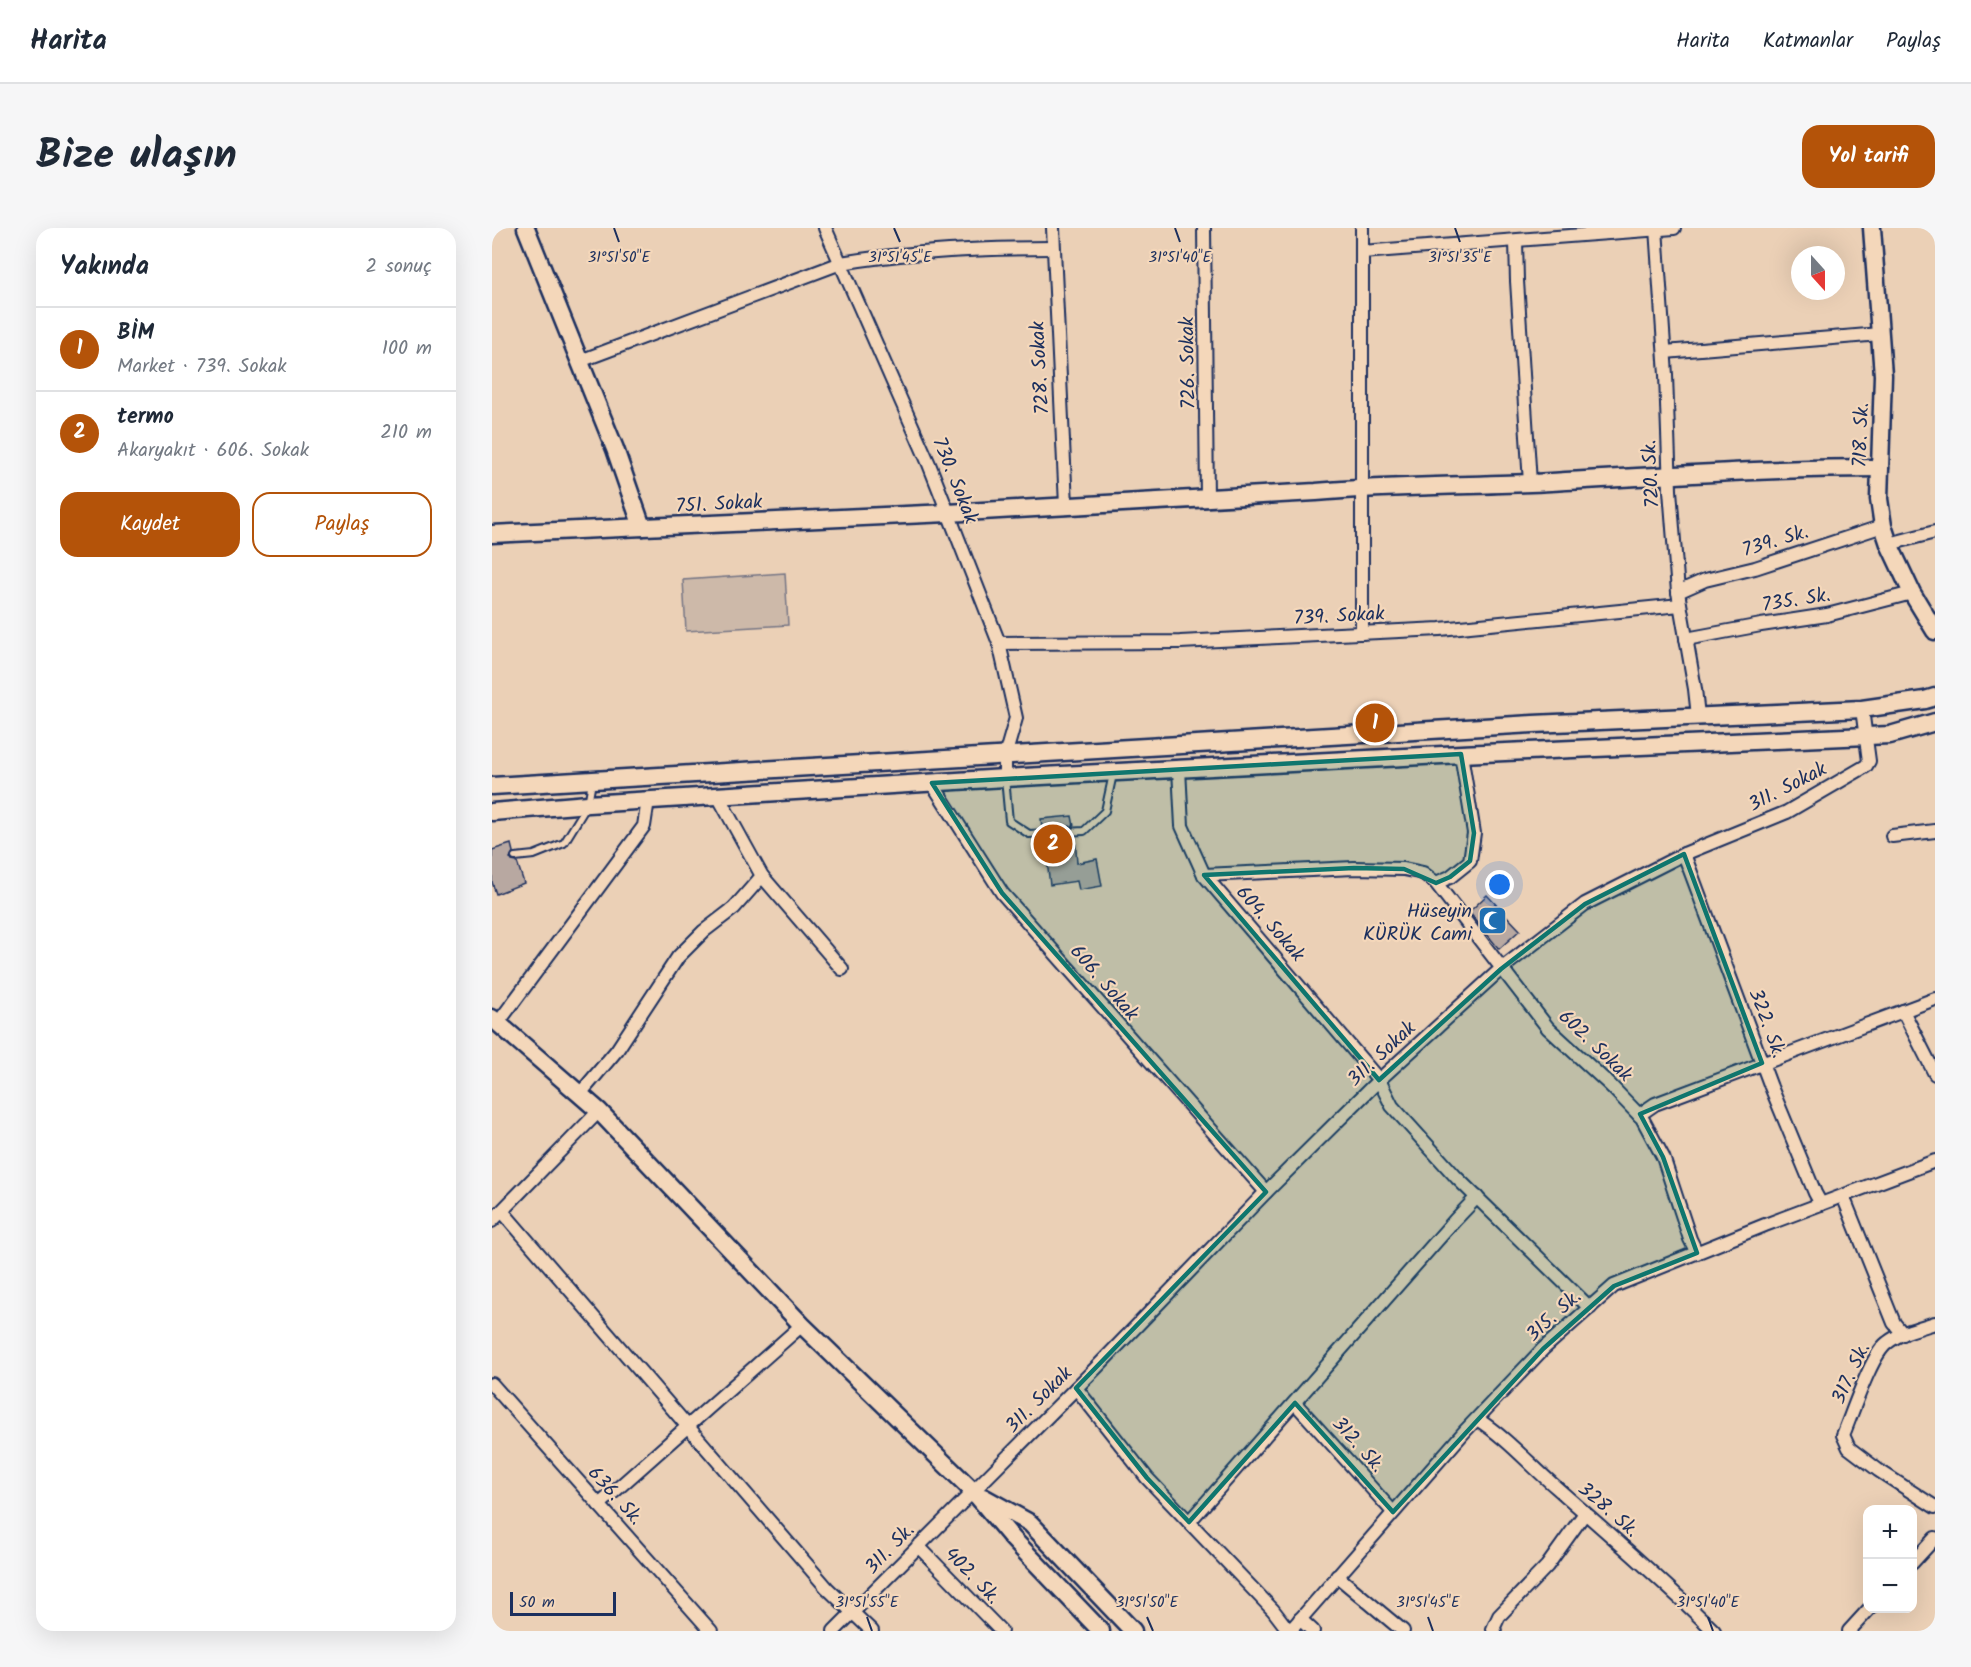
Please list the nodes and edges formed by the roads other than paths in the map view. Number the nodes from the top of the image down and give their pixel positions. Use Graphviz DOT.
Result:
graph roads {
  1 [pos="526,228"];
  2 [pos="825,228"];
  3 [pos="1053,228"];
  4 [pos="1204,228"];
  5 [pos="1362,228"];
  6 [pos="1674,228"];
  7 [pos="1872,228"];
  8 [pos="1657,229"];
  9 [pos="1516,241"];
  10 [pos="1053,248"];
  11 [pos="1362,252"];
  12 [pos="841,263"];
  13 [pos="1880,334"];
  14 [pos="1665,352"];
  15 [pos="580,361"];
  16 [pos="1880,468"];
  17 [pos="1669,474"];
  18 [pos="1530,483"];
  19 [pos="1362,488"];
  20 [pos="1207,498"];
  21 [pos="1066,505"];
  22 [pos="948,513"];
  23 [pos="1883,526"];
  24 [pos="642,527"];
  25 [pos="1935,532"];
  26 [pos="492,534"];
  27 [pos="1889,544"];
  28 [pos="1677,592"];
  29 [pos="1912,593"];
  30 [pos="1680,605"];
  31 [pos="1935,630"];
  32 [pos="1362,633"];
  33 [pos="1686,639"];
  34 [pos="999,643"];
  35 [pos="1935,697"];
  36 [pos="1862,709"];
  37 [pos="1698,716"];
  38 [pos="1935,722"];
  39 [pos="1865,735"];
  40 [pos="1121,749"];
  41 [pos="1461,754"];
  42 [pos="1005,756"];
  43 [pos="1179,769"];
  44 [pos="1113,773"];
  45 [pos="1005,778"];
  46 [pos="592,780"];
  47 [pos="932,783"];
  48 [pos="492,786"];
  49 [pos="718,796"];
  50 [pos="648,800"];
  51 [pos="588,804"];
  52 [pos="492,812"];
  53 [pos="1935,831"];
  54 [pos="1892,836"];
  55 [pos="1684,854"];
  56 [pos="515,857"];
  57 [pos="1204,875"];
  58 [pos="762,876"];
  59 [pos="1436,883"];
  60 [pos="842,969"];
  61 [pos="1502,969"];
  62 [pos="1935,999"];
  63 [pos="1903,1011"];
  64 [pos="495,1021"];
  65 [pos="1762,1064"];
  66 [pos="1935,1074"];
  67 [pos="1379,1080"];
  68 [pos="579,1095"];
  69 [pos="599,1112"];
  70 [pos="1639,1115"];
  71 [pos="1935,1161"];
  72 [pos="1266,1192"];
  73 [pos="1843,1196"];
  74 [pos="1477,1197"];
  75 [pos="1821,1204"];
  76 [pos="502,1211"];
  77 [pos="492,1221"];
  78 [pos="1697,1253"];
  79 [pos="1590,1308"];
  80 [pos="1935,1323"];
  81 [pos="802,1325"];
  82 [pos="1903,1334"];
  83 [pos="492,1384"];
  84 [pos="1076,1388"];
  85 [pos="1295,1402"];
  86 [pos="1477,1419"];
  87 [pos="688,1427"];
  88 [pos="973,1491"];
  89 [pos="599,1504"];
  90 [pos="1935,1507"];
  91 [pos="1393,1512"];
  92 [pos="1585,1514"];
  93 [pos="1189,1522"];
  94 [pos="1935,1538"];
  95 [pos="918,1546"];
  96 [pos="1916,1559"];
  97 [pos="1337,1576"];
  98 [pos="854,1613"];
  99 [pos="1865,1613"];
  100 [pos="1300,1618"];
  101 [pos="1494,1630"];
  102 [pos="711,1631"];
  103 [pos="834,1631"];
  104 [pos="872,1631"];
  105 [pos="1001,1631"];
  106 [pos="1101,1631"];
  107 [pos="1133,1631"];
  108 [pos="1289,1631"];
  109 [pos="1314,1631"];
  110 [pos="1404,1631"];
  111 [pos="1714,1631"];
  112 [pos="1849,1631"];
  1 -- 15 [label="street"];
  2 -- 12 [label="street, 730. Sokak"];
  3 -- 10 [label="street, 728. Sokak"];
  4 -- 20 [label="street, 726. Sokak"];
  5 -- 11 [label="street"];
  6 -- 8 [label="street"];
  7 -- 13 [label="street, 718. Sk."];
  8 -- 9 [label="street"];
  8 -- 14 [label="street, 720. Sk."];
  9 -- 11 [label="street"];
  9 -- 18 [label="street"];
  10 -- 12 [label="street"];
  10 -- 21 [label="street, 728. Sokak"];
  11 -- 19 [label="street"];
  12 -- 15 [label="street"];
  12 -- 22 [label="street, 730. Sokak"];
  13 -- 14 [label="street"];
  13 -- 16 [label="street, 718. Sk."];
  14 -- 17 [label="street, 720. Sk."];
  15 -- 24 [label="street"];
  16 -- 17 [label="street, 751. Sokak"];
  16 -- 23 [label="street, 718. Sk."];
  17 -- 18 [label="street, 751. Sokak"];
  17 -- 28 [label="street, 720. Sk."];
  18 -- 19 [label="street, 751. Sokak"];
  19 -- 20 [label="street, 751. Sokak"];
  19 -- 32 [label="street"];
  20 -- 21 [label="street, 751. Sokak"];
  21 -- 22 [label="street, 751. Sokak"];
  22 -- 24 [label="street, 751. Sokak"];
  22 -- 34 [label="street, 730. Sokak"];
  23 -- 27 [label="street, 718. Sk."];
  23 -- 28 [label="street, 739. Sk."];
  24 -- 26 [label="street, 751. Sokak"];
  25 -- 27 [label="street"];
  27 -- 29 [label="street, 718. Sk."];
  28 -- 30 [label="street, 720. Sk."];
  29 -- 31 [label="street, 718. Sk."];
  29 -- 33 [label="street, 735. Sk."];
  30 -- 32 [label="street, 739. Sokak"];
  30 -- 33 [label="street, 720. Sk."];
  32 -- 34 [label="street, 739. Sokak"];
  33 -- 37 [label="street, 720. Sk."];
  34 -- 42 [label="street, 730. Sokak"];
  35 -- 36 [label="street"];
  36 -- 37 [label="street"];
  36 -- 39 [label="street"];
  37 -- 40 [label="street"];
  38 -- 39 [label="street"];
  39 -- 41 [label="street"];
  39 -- 55 [label="street, 311. Sokak"];
  40 -- 42 [label="street"];
  40 -- 44 [label="street"];
  41 -- 43 [label="street"];
  41 -- 59 [label="street"];
  42 -- 45 [label="street, 730. Sokak"];
  42 -- 46 [label="street"];
  43 -- 44 [label="street"];
  43 -- 57 [label="street, 604. Sokak"];
  44 -- 45 [label="street"];
  44 -- 45 [label="lane"];
  45 -- 47 [label="street"];
  46 -- 48 [label="street"];
  46 -- 51 [label="lane"];
  47 -- 49 [label="street"];
  47 -- 72 [label="street, 606. Sokak"];
  49 -- 50 [label="street"];
  49 -- 58 [label="street"];
  50 -- 51 [label="street"];
  50 -- 64 [label="street"];
  51 -- 52 [label="street"];
  51 -- 56 [label="lane"];
  53 -- 54 [label="street"];
  55 -- 61 [label="street, 311. Sokak"];
  55 -- 65 [label="street, 322. Sk."];
  57 -- 59 [label="street"];
  57 -- 67 [label="street, 604. Sokak"];
  58 -- 60 [label="street"];
  58 -- 68 [label="street"];
  59 -- 61 [label="street, 602. Sokak"];
  61 -- 67 [label="street, 311. Sokak"];
  61 -- 70 [label="street, 602. Sokak"];
  62 -- 63 [label="street"];
  63 -- 65 [label="street"];
  63 -- 66 [label="street"];
  64 -- 68 [label="street"];
  65 -- 70 [label="street"];
  65 -- 75 [label="street, 322. Sk."];
  67 -- 72 [label="street, 311. Sokak"];
  67 -- 74 [label="street, 604. Sokak"];
  68 -- 69 [label="street"];
  69 -- 76 [label="street"];
  69 -- 81 [label="street"];
  70 -- 78 [label="street, 602. Sokak"];
  71 -- 73 [label="street, 315. Sk."];
  72 -- 84 [label="street, 311. Sokak"];
  73 -- 75 [label="street, 315. Sk."];
  73 -- 82 [label="street"];
  74 -- 79 [label="street, 604. Sokak"];
  74 -- 85 [label="street"];
  75 -- 78 [label="street, 315. Sk."];
  76 -- 77 [label="street"];
  76 -- 87 [label="street"];
  78 -- 79 [label="street, 315. Sk."];
  79 -- 86 [label="street, 315. Sk."];
  80 -- 82 [label="street, 317. Sk."];
  81 -- 87 [label="street"];
  81 -- 88 [label="street"];
  82 -- 90 [label="street, 317. Sk."];
  83 -- 89 [label="street, 636. Sk."];
  84 -- 88 [label="street, 311. Sokak"];
  84 -- 93 [label="street"];
  85 -- 91 [label="street, 312. Sk."];
  85 -- 93 [label="street"];
  86 -- 91 [label="street, 315. Sk."];
  86 -- 92 [label="street, 328. Sk."];
  87 -- 89 [label="street"];
  87 -- 98 [label="street"];
  88 -- 95 [label="street, 311. Sk."];
  88 -- 106 [label="street"];
  88 -- 107 [label="street"];
  89 -- 102 [label="street, 636. Sk."];
  91 -- 97 [label="street, 315. Sk."];
  92 -- 101 [label="street"];
  92 -- 111 [label="street, 328. Sk."];
  93 -- 108 [label="street"];
  94 -- 96 [label="street"];
  95 -- 98 [label="street, 311. Sk."];
  95 -- 105 [label="street, 402. Sk."];
  97 -- 100 [label="street, 315. Sk."];
  97 -- 110 [label="street"];
  98 -- 103 [label="street, 311. Sk."];
  98 -- 104 [label="street"];
  99 -- 112 [label="street"];
  100 -- 108 [label="street, 315. Sk."];
  100 -- 109 [label="street"];
}
